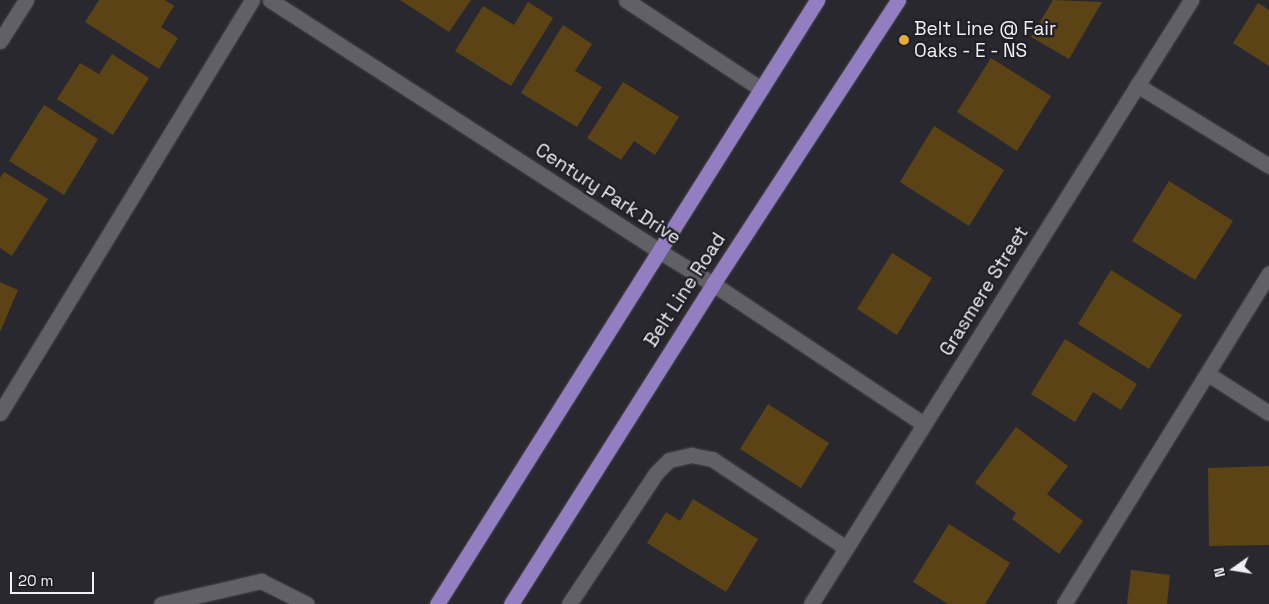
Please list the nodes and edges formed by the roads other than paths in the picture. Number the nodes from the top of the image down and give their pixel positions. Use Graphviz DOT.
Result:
graph roads {
  1 [pos="26,0"];
  2 [pos="252,0"];
  3 [pos="270,0"];
  4 [pos="626,0"];
  5 [pos="818,0"];
  6 [pos="898,0"];
  7 [pos="1191,0"];
  8 [pos="0,41"];
  9 [pos="1137,85"];
  10 [pos="762,89"];
  11 [pos="1269,166"];
  12 [pos="659,251"];
  13 [pos="1269,273"];
  14 [pos="712,284"];
  15 [pos="1208,374"];
  16 [pos="0,413"];
  17 [pos="1269,413"];
  18 [pos="924,424"];
  19 [pos="846,548"];
  20 [pos="161,604"];
  21 [pos="307,604"];
  22 [pos="437,604"];
  23 [pos="511,604"];
  24 [pos="570,604"];
  25 [pos="811,604"];
  26 [pos="1064,604"];
  1 -- 8 [label="street"];
  2 -- 16 [label="street"];
  3 -- 12 [label="street, Century Park Drive"];
  4 -- 10 [label="street"];
  5 -- 10 [label="main road"];
  6 -- 14 [label="main road, Belt Line Road"];
  7 -- 9 [label="street, Grasmere Street"];
  9 -- 11 [label="street"];
  9 -- 18 [label="street, Grasmere Street"];
  10 -- 12 [label="main road"];
  12 -- 14 [label="street, Century Park Drive"];
  12 -- 22 [label="main road"];
  13 -- 15 [label="street"];
  14 -- 18 [label="street, Century Park Drive"];
  14 -- 23 [label="main road, Belt Line Road"];
  15 -- 17 [label="street"];
  15 -- 26 [label="street"];
  18 -- 19 [label="street, Grasmere Street"];
  19 -- 24 [label="street"];
  19 -- 25 [label="street, Grasmere Street"];
  20 -- 21 [label="street"];
}
